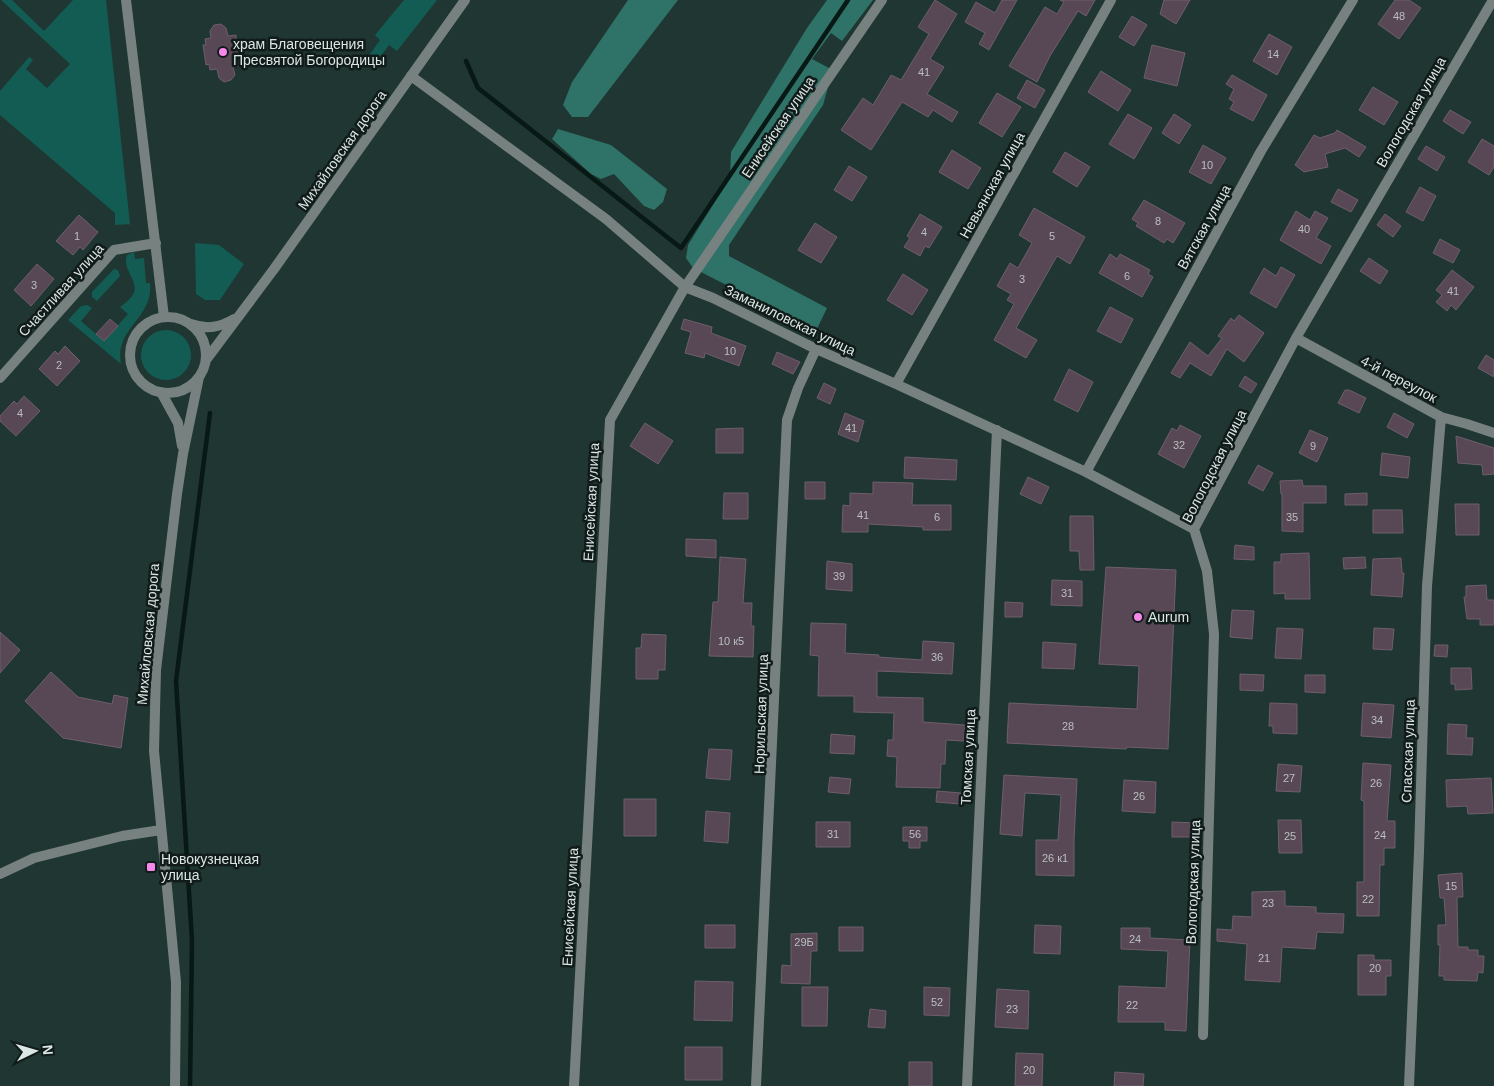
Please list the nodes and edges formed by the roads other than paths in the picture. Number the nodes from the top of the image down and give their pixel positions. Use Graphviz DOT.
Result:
graph roads {
  1 [pos="126,0"];
  2 [pos="465,0"];
  3 [pos="882,0"];
  4 [pos="1112,0"];
  5 [pos="1354,0"];
  6 [pos="1493,0"];
  7 [pos="411,76"];
  8 [pos="156,243"];
  9 [pos="685,287"];
  10 [pos="239,315"];
  11 [pos="164,317"];
  12 [pos="190,324"];
  13 [pos="1296,338"];
  14 [pos="816,349"];
  15 [pos="206,360"];
  16 [pos="199,377"];
  17 [pos="0,378"];
  18 [pos="896,384"];
  19 [pos="160,392"];
  20 [pos="1442,417"];
  21 [pos="997,430"];
  22 [pos="1494,433"];
  23 [pos="183,454"];
  24 [pos="1086,472"];
  25 [pos="1194,529"];
  26 [pos="161,830"];
  27 [pos="0,874"];
  28 [pos="1203,1035"];
  29 [pos="175,1086"];
  30 [pos="574,1086"];
  31 [pos="756,1086"];
  32 [pos="966,1086"];
  33 [pos="1409,1086"];
  1 -- 8 [label="street"];
  2 -- 7 [label="street, Михайловская дорога"];
  3 -- 9 [label="street, Енисейская улица"];
  4 -- 18 [label="street, Невьянская улица"];
  5 -- 24 [label="street, Вятская улица"];
  6 -- 13 [label="street, Вологодская улица"];
  7 -- 9 [label="street, Заманиловская улица"];
  7 -- 10 [label="street, Михайловская дорога"];
  8 -- 11 [label="street"];
  8 -- 17 [label="street, Счастливая улица"];
  9 -- 14 [label="street, Заманиловская улица"];
  9 -- 30 [label="street, Енисейская улица"];
  10 -- 12 [label="street, Михайловская дорога"];
  10 -- 15 [label="street, Михайловская дорога"];
  11 -- 12 [label="street"];
  11 -- 19 [label="street"];
  12 -- 15 [label="street"];
  13 -- 20 [label="street, 4-й переулок"];
  13 -- 25 [label="street, Вологодская улица"];
  14 -- 18 [label="street, Заманиловская улица"];
  14 -- 31 [label="street, Норильская улица"];
  15 -- 16 [label="street"];
  16 -- 19 [label="street"];
  16 -- 23 [label="street, Михайловская дорога"];
  18 -- 21 [label="street, Заманиловская улица"];
  19 -- 23 [label="street, Михайловская дорога"];
  20 -- 22 [label="street, 4-й переулок"];
  20 -- 33 [label="street, Спасская улица"];
  21 -- 24 [label="street, Заманиловская улица"];
  21 -- 32 [label="street, Томская улица"];
  23 -- 26 [label="street, Михайловская дорога"];
  24 -- 25 [label="street, Заманиловская улица"];
  25 -- 28 [label="street, Вологодская улица"];
  26 -- 27 [label="street"];
  26 -- 29 [label="street, Михайловская дорога"];
}
